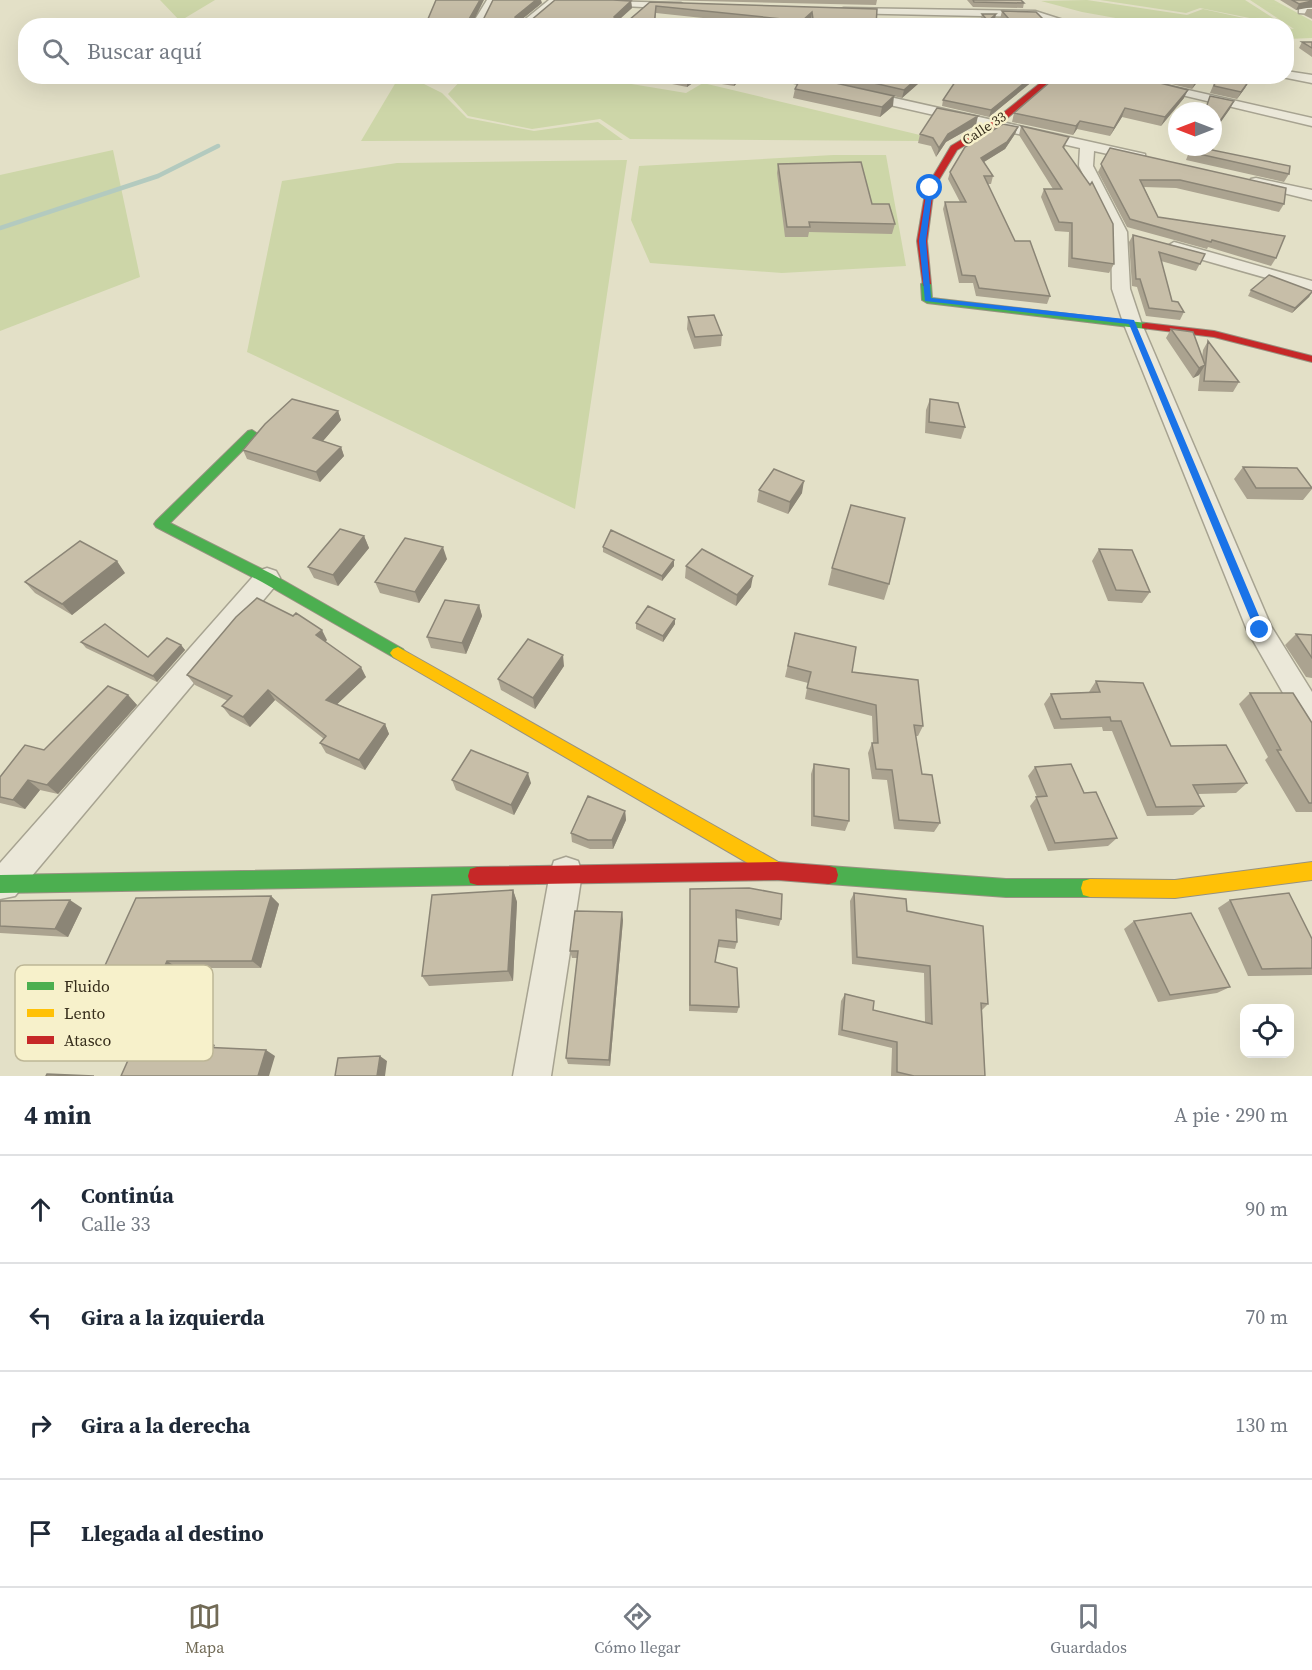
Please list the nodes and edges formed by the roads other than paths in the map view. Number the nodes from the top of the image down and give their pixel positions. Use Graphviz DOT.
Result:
graph roads {
  1 [pos="492,0"];
  2 [pos="555,0"];
  3 [pos="566,0"];
  4 [pos="646,4"];
  5 [pos="694,6"];
  6 [pos="741,8"];
  7 [pos="760,9"];
  8 [pos="772,9"];
  9 [pos="832,10"];
  10 [pos="481,18"];
  11 [pos="532,18"];
  12 [pos="629,18"];
  13 [pos="750,18"];
  14 [pos="1049,18"];
  15 [pos="1294,75"];
  16 [pos="1312,79"];
  17 [pos="813,84"];
  18 [pos="1044,84"];
  19 [pos="1143,84"];
  20 [pos="1312,122"];
  21 [pos="996,123"];
  22 [pos="1087,145"];
  23 [pos="1154,160"];
  24 [pos="1243,180"];
  25 [pos="1312,195"];
  26 [pos="1119,232"];
  27 [pos="1312,286"];
  28 [pos="1132,322"];
  29 [pos="1312,358"];
  30 [pos="252,434"];
  31 [pos="267,578"];
  32 [pos="1312,717"];
  33 [pos="778,871"];
  34 [pos="1312,871"];
  35 [pos="566,873"];
  36 [pos="1,884"];
  37 [pos="532,1076"];
  1 -- 10 [label="street"];
  2 -- 11 [label="street"];
  3 -- 4 [label="street"];
  4 -- 5 [label="street"];
  4 -- 12 [label="street"];
  6 -- 7 [label="street"];
  7 -- 8 [label="street"];
  7 -- 13 [label="street"];
  9 -- 14 [label="street"];
  15 -- 16 [label="street"];
  17 -- 21 [label="street"];
  18 -- 21 [label="street, Calle 33"];
  19 -- 20 [label="street"];
  21 -- 22 [label="street"];
  21 -- 28 [label="street, Calle 33"];
  22 -- 23 [label="street"];
  22 -- 26 [label="street"];
  24 -- 25 [label="street"];
  26 -- 27 [label="street"];
  26 -- 28 [label="street"];
  28 -- 29 [label="street"];
  28 -- 32 [label="street"];
  30 -- 31 [label="street"];
  31 -- 33 [label="street"];
  31 -- 36 [label="street"];
  33 -- 34 [label="street"];
  33 -- 35 [label="street"];
  35 -- 36 [label="street"];
  35 -- 37 [label="street"];
}
